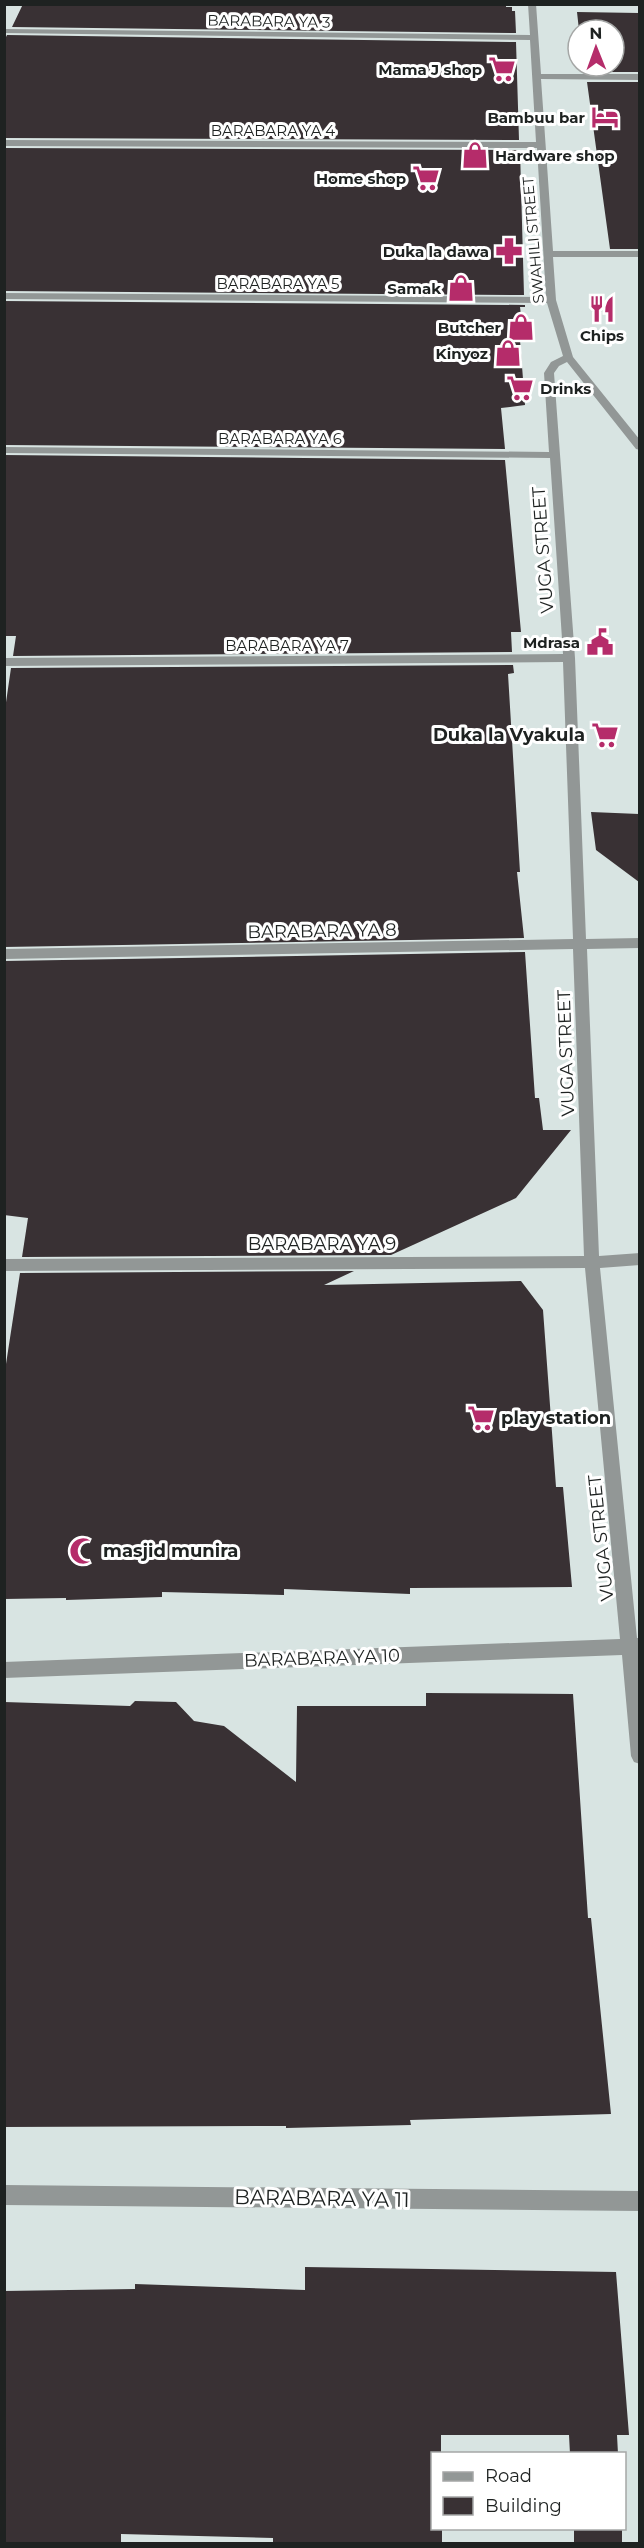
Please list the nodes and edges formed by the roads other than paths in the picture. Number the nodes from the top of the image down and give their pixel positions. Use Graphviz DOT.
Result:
graph roads {
  1 [pos="532,4"];
  2 [pos="4,31"];
  3 [pos="534,38"];
  4 [pos="537,76"];
  5 [pos="639,78"];
  6 [pos="4,142"];
  7 [pos="541,145"];
  8 [pos="547,254"];
  9 [pos="639,254"];
  10 [pos="4,296"];
  11 [pos="551,300"];
  12 [pos="568,357"];
  13 [pos="635,438"];
  14 [pos="639,447"];
  15 [pos="4,450"];
  16 [pos="555,455"];
  17 [pos="569,658"];
  18 [pos="4,662"];
  19 [pos="639,943"];
  20 [pos="580,945"];
  21 [pos="4,954"];
  22 [pos="639,1259"];
  23 [pos="592,1262"];
  24 [pos="4,1265"];
  25 [pos="635,1646"];
  26 [pos="4,1670"];
  27 [pos="639,1756"];
  28 [pos="4,2195"];
  29 [pos="639,2201"];
  1 -- 3 [label="street, SWAHILI STREET"];
  2 -- 3 [label="street, BARABARA YA 3"];
  3 -- 4 [label="street, SWAHILI STREET"];
  4 -- 5 [label="street"];
  4 -- 7 [label="street, SWAHILI STREET"];
  6 -- 7 [label="street, BARABARA YA 4"];
  7 -- 8 [label="street, SWAHILI STREET"];
  8 -- 9 [label="street"];
  8 -- 11 [label="street, SWAHILI STREET"];
  10 -- 11 [label="street, BARABARA YA 5"];
  11 -- 12 [label="street, SWAHILI STREET"];
  12 -- 13 [label="street, SWAHILI STREET"];
  12 -- 16 [label="street, VUGA STREET"];
  13 -- 14 [label="street, SWAHILI STREET"];
  15 -- 16 [label="street, BARABARA YA 6"];
  16 -- 17 [label="street, VUGA STREET"];
  17 -- 18 [label="street, BARABARA YA 7"];
  17 -- 20 [label="street, VUGA STREET"];
  19 -- 20 [label="street, BARABARA YA 8"];
  20 -- 21 [label="street, BARABARA YA 8"];
  20 -- 23 [label="street, VUGA STREET"];
  22 -- 23 [label="street, BARABARA YA 9"];
  23 -- 24 [label="street, BARABARA YA 9"];
  23 -- 25 [label="street, VUGA STREET"];
  25 -- 26 [label="street, BARABARA YA 10"];
  25 -- 27 [label="street, VUGA STREET"];
  28 -- 29 [label="street, BARABARA YA 11"];
}
